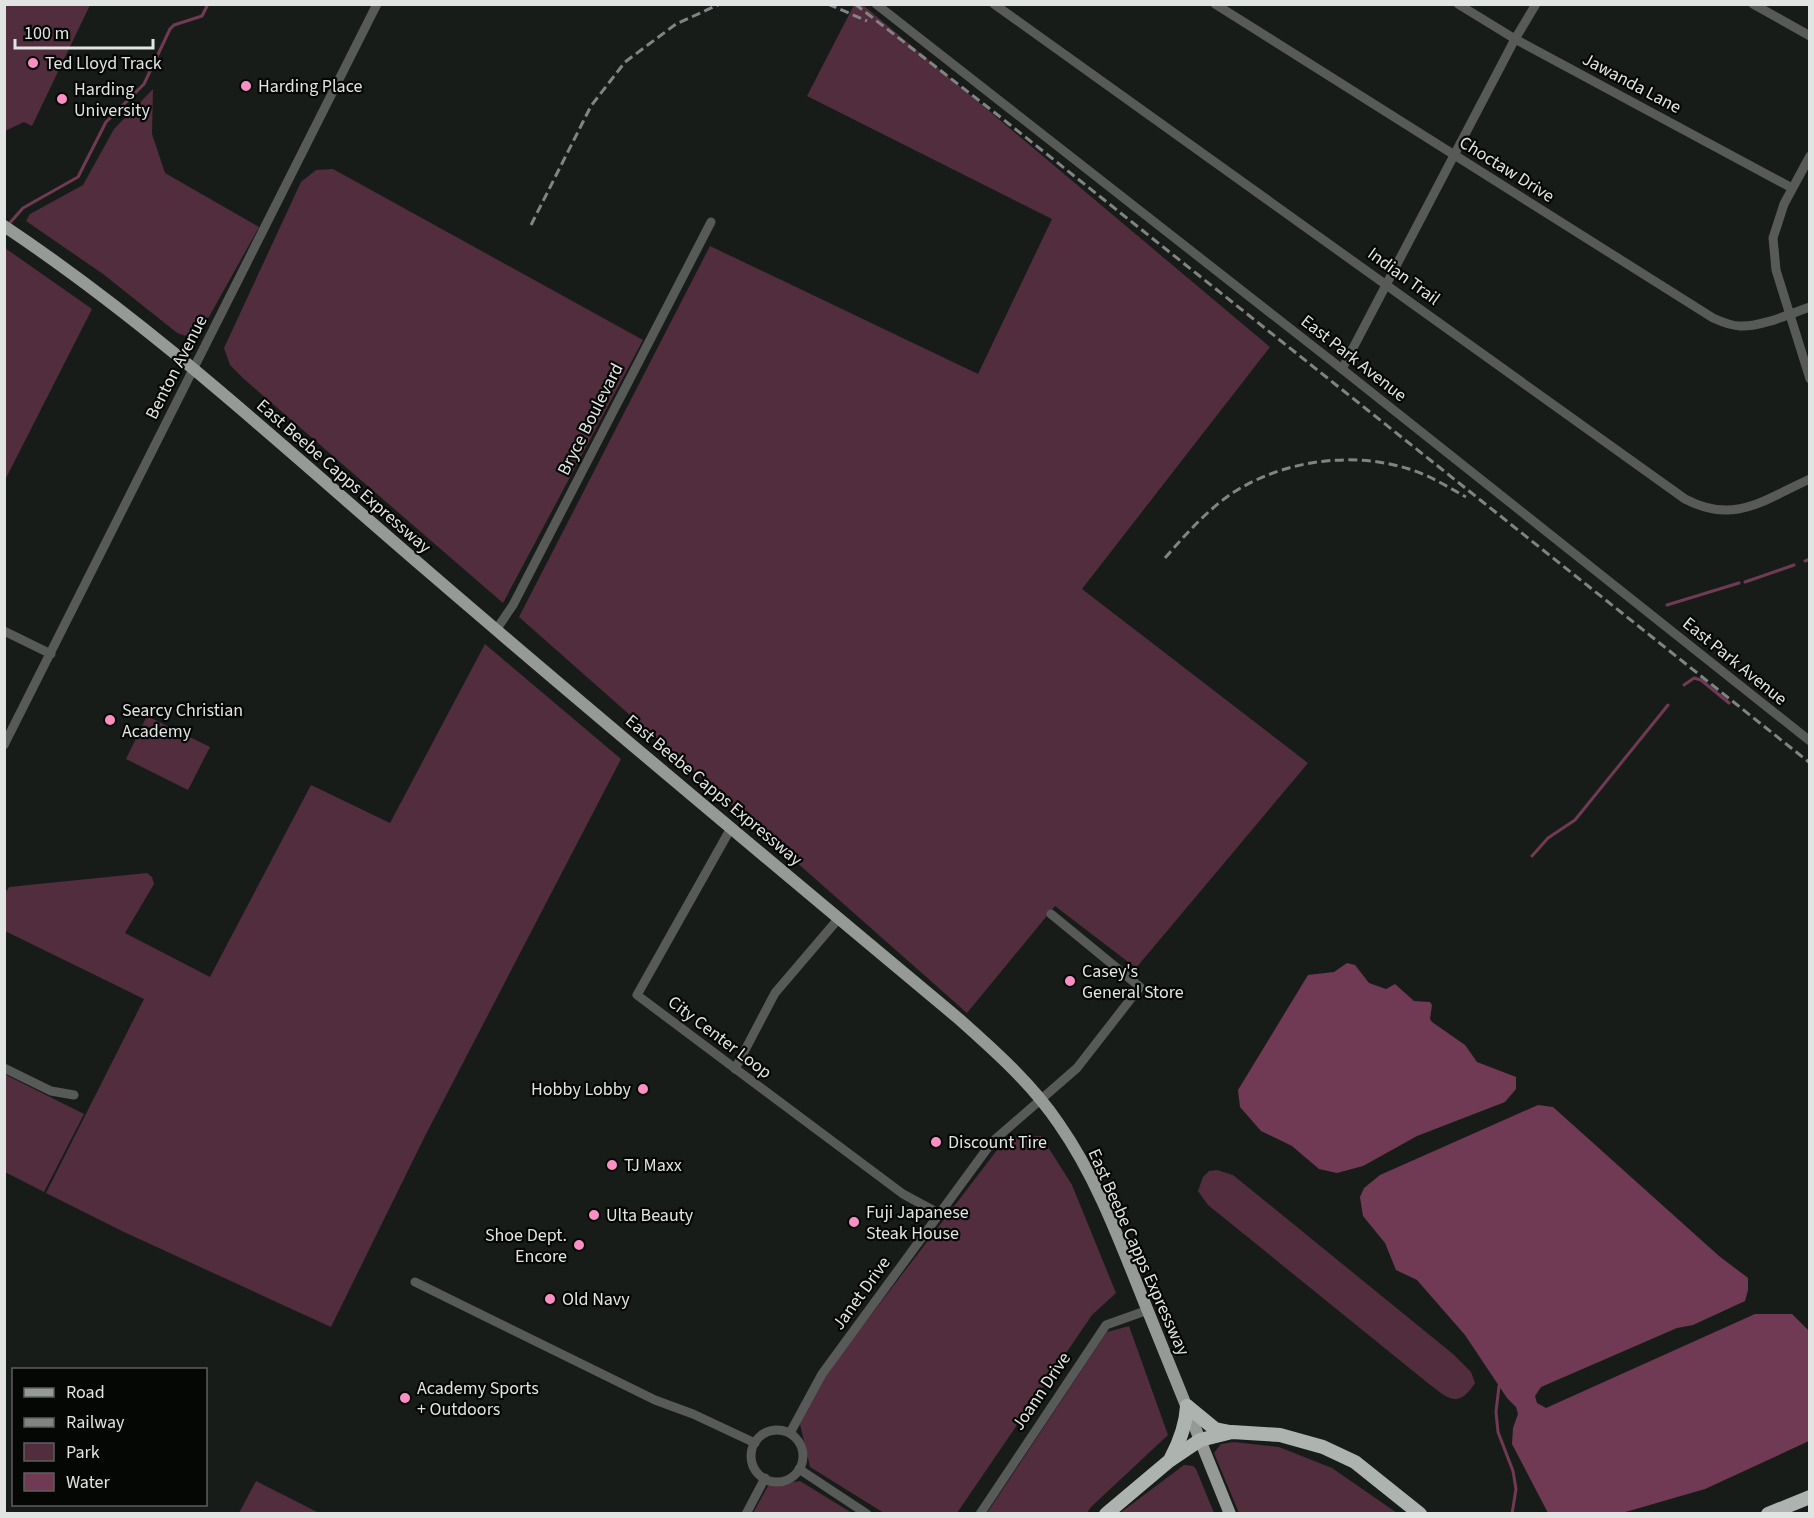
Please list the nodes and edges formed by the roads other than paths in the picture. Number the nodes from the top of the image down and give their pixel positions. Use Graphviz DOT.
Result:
graph roads {
  1 [pos="377,4"];
  2 [pos="876,4"];
  3 [pos="994,4"];
  4 [pos="1215,4"];
  5 [pos="1458,4"];
  6 [pos="1536,4"];
  7 [pos="1753,4"];
  8 [pos="1809,36"];
  9 [pos="1515,39"];
  10 [pos="1455,156"];
  11 [pos="1809,156"];
  12 [pos="1792,188"];
  13 [pos="711,222"];
  14 [pos="4,226"];
  15 [pos="1387,285"];
  16 [pos="1809,307"];
  17 [pos="1790,314"];
  18 [pos="193,369"];
  19 [pos="1342,369"];
  20 [pos="1809,379"];
  21 [pos="1809,479"];
  22 [pos="496,630"];
  23 [pos="4,631"];
  24 [pos="51,654"];
  25 [pos="1809,741"];
  26 [pos="4,745"];
  27 [pos="731,828"];
  28 [pos="1051,914"];
  29 [pos="839,918"];
  30 [pos="4,1068"];
  31 [pos="735,1069"];
  32 [pos="74,1095"];
  33 [pos="1041,1099"];
  34 [pos="940,1214"];
  35 [pos="415,1282"];
  36 [pos="1148,1310"];
  37 [pos="1187,1406"];
  38 [pos="1232,1432"];
  39 [pos="790,1433"];
  40 [pos="1200,1440"];
  41 [pos="755,1443"];
  42 [pos="1169,1461"];
  43 [pos="799,1470"];
  44 [pos="765,1478"];
  45 [pos="1809,1497"];
  46 [pos="1788,1505"];
  47 [pos="746,1514"];
  48 [pos="867,1514"];
  49 [pos="980,1514"];
  50 [pos="1106,1514"];
  51 [pos="1230,1514"];
  52 [pos="1420,1514"];
  53 [pos="1758,1514"];
  54 [pos="1768,1514"];
  1 -- 18 [label="street, Benton Avenue"];
  2 -- 19 [label="street, East Park Avenue"];
  3 -- 15 [label="street, Indian Trail"];
  4 -- 10 [label="street, Choctaw Drive"];
  5 -- 9 [label="street, Jawanda Lane"];
  6 -- 9 [label="street"];
  7 -- 8 [label="street"];
  9 -- 10 [label="street"];
  9 -- 12 [label="street, Jawanda Lane"];
  10 -- 15 [label="street"];
  10 -- 17 [label="street, Choctaw Drive"];
  11 -- 12 [label="street"];
  12 -- 17 [label="street"];
  13 -- 22 [label="street, Bryce Boulevard"];
  14 -- 18 [label="main road, East Beebe Capps Expressway"];
  15 -- 19 [label="street"];
  15 -- 21 [label="street, Indian Trail"];
  16 -- 17 [label="street, Choctaw Drive"];
  17 -- 20 [label="street"];
  18 -- 22 [label="main road, East Beebe Capps Expressway"];
  18 -- 24 [label="street, Benton Avenue"];
  19 -- 25 [label="street, East Park Avenue"];
  22 -- 27 [label="main road, East Beebe Capps Expressway"];
  23 -- 24 [label="street"];
  24 -- 26 [label="street, Benton Avenue"];
  27 -- 29 [label="main road, East Beebe Capps Expressway"];
  27 -- 31 [label="street, City Center Loop"];
  28 -- 33 [label="street, Janet Drive"];
  29 -- 31 [label="street"];
  29 -- 33 [label="main road, East Beebe Capps Expressway"];
  30 -- 32 [label="street"];
  31 -- 34 [label="street, City Center Loop"];
  33 -- 34 [label="street, Janet Drive"];
  33 -- 36 [label="main road, East Beebe Capps Expressway"];
  34 -- 39 [label="street, Janet Drive"];
  35 -- 41 [label="street"];
  36 -- 37 [label="main road, East Beebe Capps Expressway"];
  36 -- 49 [label="street, Joann Drive"];
  37 -- 38 [label="highway"];
  37 -- 40 [label="main road, East Beebe Capps Expressway"];
  37 -- 42 [label="highway"];
  38 -- 40 [label="highway"];
  38 -- 52 [label="highway"];
  39 -- 41 [label="street"];
  39 -- 43 [label="street"];
  40 -- 42 [label="highway"];
  40 -- 51 [label="main road, East Beebe Capps Expressway"];
  41 -- 44 [label="street"];
  42 -- 50 [label="highway"];
  43 -- 44 [label="street"];
  43 -- 48 [label="street"];
  44 -- 47 [label="street"];
  45 -- 46 [label="highway"];
  46 -- 53 [label="highway"];
  46 -- 54 [label="highway"];
}
